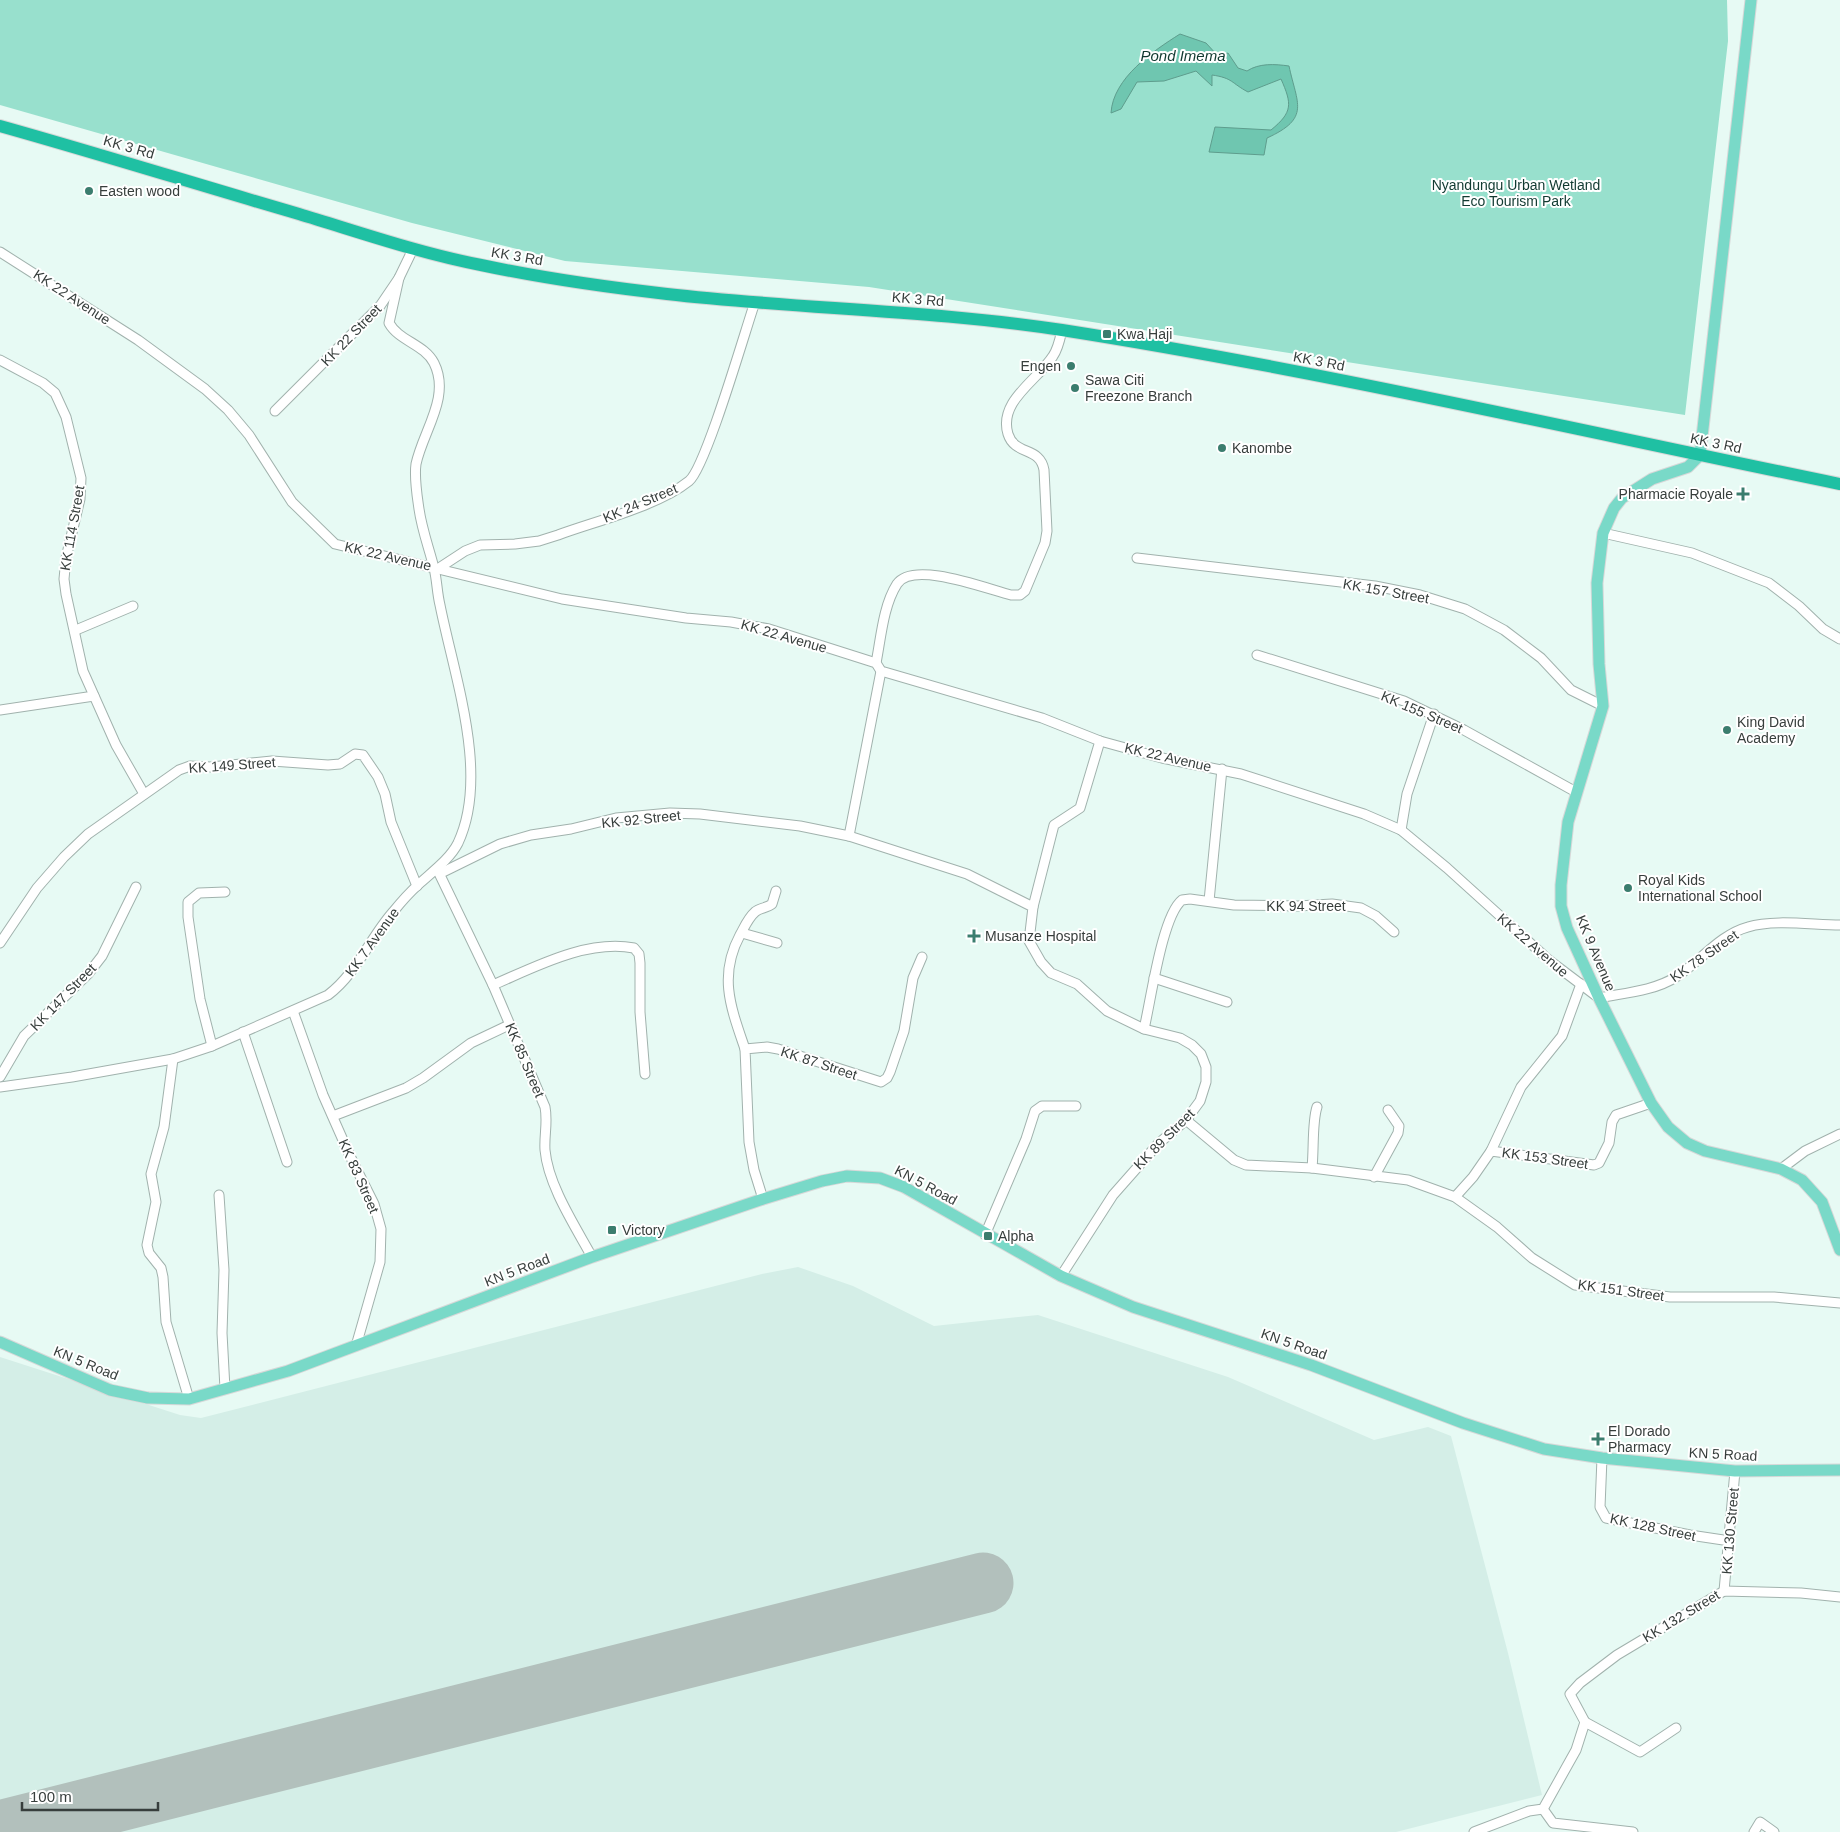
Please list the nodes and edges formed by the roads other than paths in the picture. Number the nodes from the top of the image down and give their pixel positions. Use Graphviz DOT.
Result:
graph roads {
  1 [pos="1750,0"];
  2 [pos="0,126"];
  3 [pos="413,248"];
  4 [pos="0,252"];
  5 [pos="399,278"];
  6 [pos="755,302"];
  7 [pos="1062,330"];
  8 [pos="0,360"];
  9 [pos="275,411"];
  10 [pos="1700,456"];
  11 [pos="1840,484"];
  12 [pos="1603,532"];
  13 [pos="1138,558"];
  14 [pos="437,568"];
  15 [pos="133,606"];
  16 [pos="76,630"];
  17 [pos="1840,638"];
  18 [pos="1258,655"];
  19 [pos="876,663"];
  20 [pos="881,671"];
  21 [pos="94,696"];
  22 [pos="1603,706"];
  23 [pos="0,710"];
  24 [pos="1434,714"];
  25 [pos="1100,741"];
  26 [pos="1222,769"];
  27 [pos="1576,792"];
  28 [pos="144,794"];
  29 [pos="1400,830"];
  30 [pos="849,836"];
  31 [pos="438,871"];
  32 [pos="417,886"];
  33 [pos="136,888"];
  34 [pos="225,892"];
  35 [pos="776,892"];
  36 [pos="1209,901"];
  37 [pos="1033,907"];
  38 [pos="1840,925"];
  39 [pos="1394,932"];
  40 [pos="742,933"];
  41 [pos="0,943"];
  42 [pos="778,943"];
  43 [pos="922,957"];
  44 [pos="1154,978"];
  45 [pos="1581,984"];
  46 [pos="493,985"];
  47 [pos="1599,998"];
  48 [pos="1227,1002"];
  49 [pos="293,1011"];
  50 [pos="510,1025"];
  51 [pos="1144,1029"];
  52 [pos="243,1032"];
  53 [pos="212,1046"];
  54 [pos="745,1049"];
  55 [pos="173,1059"];
  56 [pos="645,1074"];
  57 [pos="0,1077"];
  58 [pos="0,1087"];
  59 [pos="1651,1103"];
  60 [pos="1076,1106"];
  61 [pos="1317,1107"];
  62 [pos="1388,1110"];
  63 [pos="333,1116"];
  64 [pos="1186,1120"];
  65 [pos="1840,1134"];
  66 [pos="1491,1151"];
  67 [pos="286,1162"];
  68 [pos="1312,1168"];
  69 [pos="1782,1169"];
  70 [pos="1374,1177"];
  71 [pos="219,1195"];
  72 [pos="1456,1196"];
  73 [pos="763,1198"];
  74 [pos="985,1235"];
  75 [pos="1840,1250"];
  76 [pos="592,1258"];
  77 [pos="1061,1276"];
  78 [pos="1840,1303"];
  79 [pos="0,1342"];
  80 [pos="356,1346"];
  81 [pos="225,1389"];
  82 [pos="189,1399"];
  83 [pos="1602,1458"];
  84 [pos="1840,1470"];
  85 [pos="1735,1471"];
  86 [pos="1730,1541"];
  87 [pos="1724,1591"];
  88 [pos="1840,1597"];
  89 [pos="1585,1722"];
  90 [pos="1676,1728"];
  91 [pos="1543,1809"];
  92 [pos="1474,1832"];
  93 [pos="1633,1832"];
  94 [pos="1754,1832"];
  95 [pos="1774,1832"];
  1 -- 10 [label="main road"];
  2 -- 3 [label="highway, KK 3 Rd"];
  3 -- 5 [label="street, KK 22 Street"];
  3 -- 6 [label="highway, KK 3 Rd"];
  4 -- 14 [label="street, KK 22 Avenue"];
  5 -- 9 [label="street, KK 22 Street"];
  5 -- 14 [label="street, KK 7 Avenue"];
  6 -- 7 [label="highway, KK 3 Rd"];
  6 -- 14 [label="street, KK 24 Street"];
  7 -- 10 [label="highway, KK 3 Rd"];
  7 -- 19 [label="street"];
  8 -- 16 [label="street, KK 114 Street"];
  10 -- 11 [label="highway, KK 3 Rd"];
  10 -- 12 [label="main road, KK 9 Avenue"];
  12 -- 17 [label="street"];
  12 -- 22 [label="main road, KK 9 Avenue"];
  13 -- 22 [label="street, KK 157 Street"];
  14 -- 19 [label="street, KK 22 Avenue"];
  14 -- 31 [label="street, KK 7 Avenue"];
  15 -- 16 [label="street"];
  16 -- 21 [label="street, KK 114 Street"];
  18 -- 24 [label="street, KK 155 Street"];
  19 -- 20 [label="street"];
  20 -- 25 [label="street, KK 22 Avenue"];
  20 -- 30 [label="street"];
  21 -- 23 [label="street"];
  21 -- 28 [label="street, KK 114 Street"];
  22 -- 27 [label="main road, KK 9 Avenue"];
  24 -- 27 [label="street, KK 155 Street"];
  24 -- 29 [label="street"];
  25 -- 26 [label="street, KK 22 Avenue"];
  25 -- 37 [label="street"];
  26 -- 29 [label="street, KK 22 Avenue"];
  26 -- 36 [label="street"];
  27 -- 47 [label="main road, KK 9 Avenue"];
  28 -- 32 [label="street, KK 149 Street"];
  28 -- 41 [label="street, KK 149 Street"];
  29 -- 45 [label="street, KK 22 Avenue"];
  30 -- 31 [label="street, KK 92 Street"];
  30 -- 37 [label="street, KK 92 Street"];
  31 -- 32 [label="street, KK 7 Avenue"];
  31 -- 46 [label="street, KK 85 Street"];
  32 -- 49 [label="street, KK 7 Avenue"];
  33 -- 57 [label="street, KK 147 Street"];
  34 -- 53 [label="street"];
  35 -- 40 [label="street"];
  36 -- 39 [label="street, KK 94 Street"];
  36 -- 44 [label="street, KK 94 Street"];
  37 -- 51 [label="street, KK 89 Street"];
  38 -- 47 [label="street, KK 78 Street"];
  40 -- 42 [label="street"];
  40 -- 54 [label="street"];
  43 -- 54 [label="street, KK 87 Street"];
  44 -- 48 [label="street"];
  44 -- 51 [label="street, KK 94 Street"];
  45 -- 47 [label="street, KK 22 Avenue"];
  45 -- 66 [label="street, KK 153 Street"];
  46 -- 50 [label="street, KK 85 Street"];
  46 -- 56 [label="street"];
  47 -- 59 [label="main road, KK 9 Avenue"];
  49 -- 52 [label="street, KK 7 Avenue"];
  49 -- 63 [label="street, KK 83 Street"];
  50 -- 63 [label="street"];
  50 -- 76 [label="street, KK 85 Street"];
  51 -- 64 [label="street, KK 89 Street"];
  52 -- 53 [label="street, KK 7 Avenue"];
  52 -- 67 [label="street"];
  53 -- 55 [label="street, KK 7 Avenue"];
  54 -- 73 [label="street"];
  55 -- 58 [label="street, KK 7 Avenue"];
  55 -- 82 [label="street"];
  59 -- 66 [label="street, KK 153 Street"];
  59 -- 69 [label="main road, KK 9 Avenue"];
  60 -- 74 [label="street"];
  61 -- 68 [label="street"];
  62 -- 70 [label="street"];
  63 -- 80 [label="street, KK 83 Street"];
  64 -- 68 [label="street, KK 151 Street"];
  64 -- 77 [label="street, KK 89 Street"];
  65 -- 69 [label="street"];
  66 -- 72 [label="street, KK 153 Street"];
  68 -- 70 [label="street, KK 151 Street"];
  69 -- 75 [label="main road, KK 9 Avenue"];
  70 -- 72 [label="street, KK 151 Street"];
  71 -- 81 [label="street"];
  72 -- 78 [label="street, KK 151 Street"];
  73 -- 74 [label="main road, KN 5 Road"];
  73 -- 76 [label="main road, KN 5 Road"];
  74 -- 77 [label="main road, KN 5 Road"];
  76 -- 80 [label="main road, KN 5 Road"];
  77 -- 83 [label="main road, KN 5 Road"];
  79 -- 82 [label="main road, KN 5 Road"];
  80 -- 81 [label="main road, KN 5 Road"];
  81 -- 82 [label="main road, KN 5 Road"];
  83 -- 85 [label="main road, KN 5 Road"];
  83 -- 86 [label="street, KK 128 Street"];
  84 -- 85 [label="main road, KN 5 Road"];
  85 -- 86 [label="street, KK 130 Street"];
  86 -- 87 [label="street, KK 130 Street"];
  87 -- 88 [label="street, KK 132 Street"];
  87 -- 89 [label="street, KK 132 Street"];
  89 -- 90 [label="street"];
  89 -- 91 [label="street"];
  91 -- 92 [label="street"];
  91 -- 93 [label="street"];
  94 -- 95 [label="street"];
}
